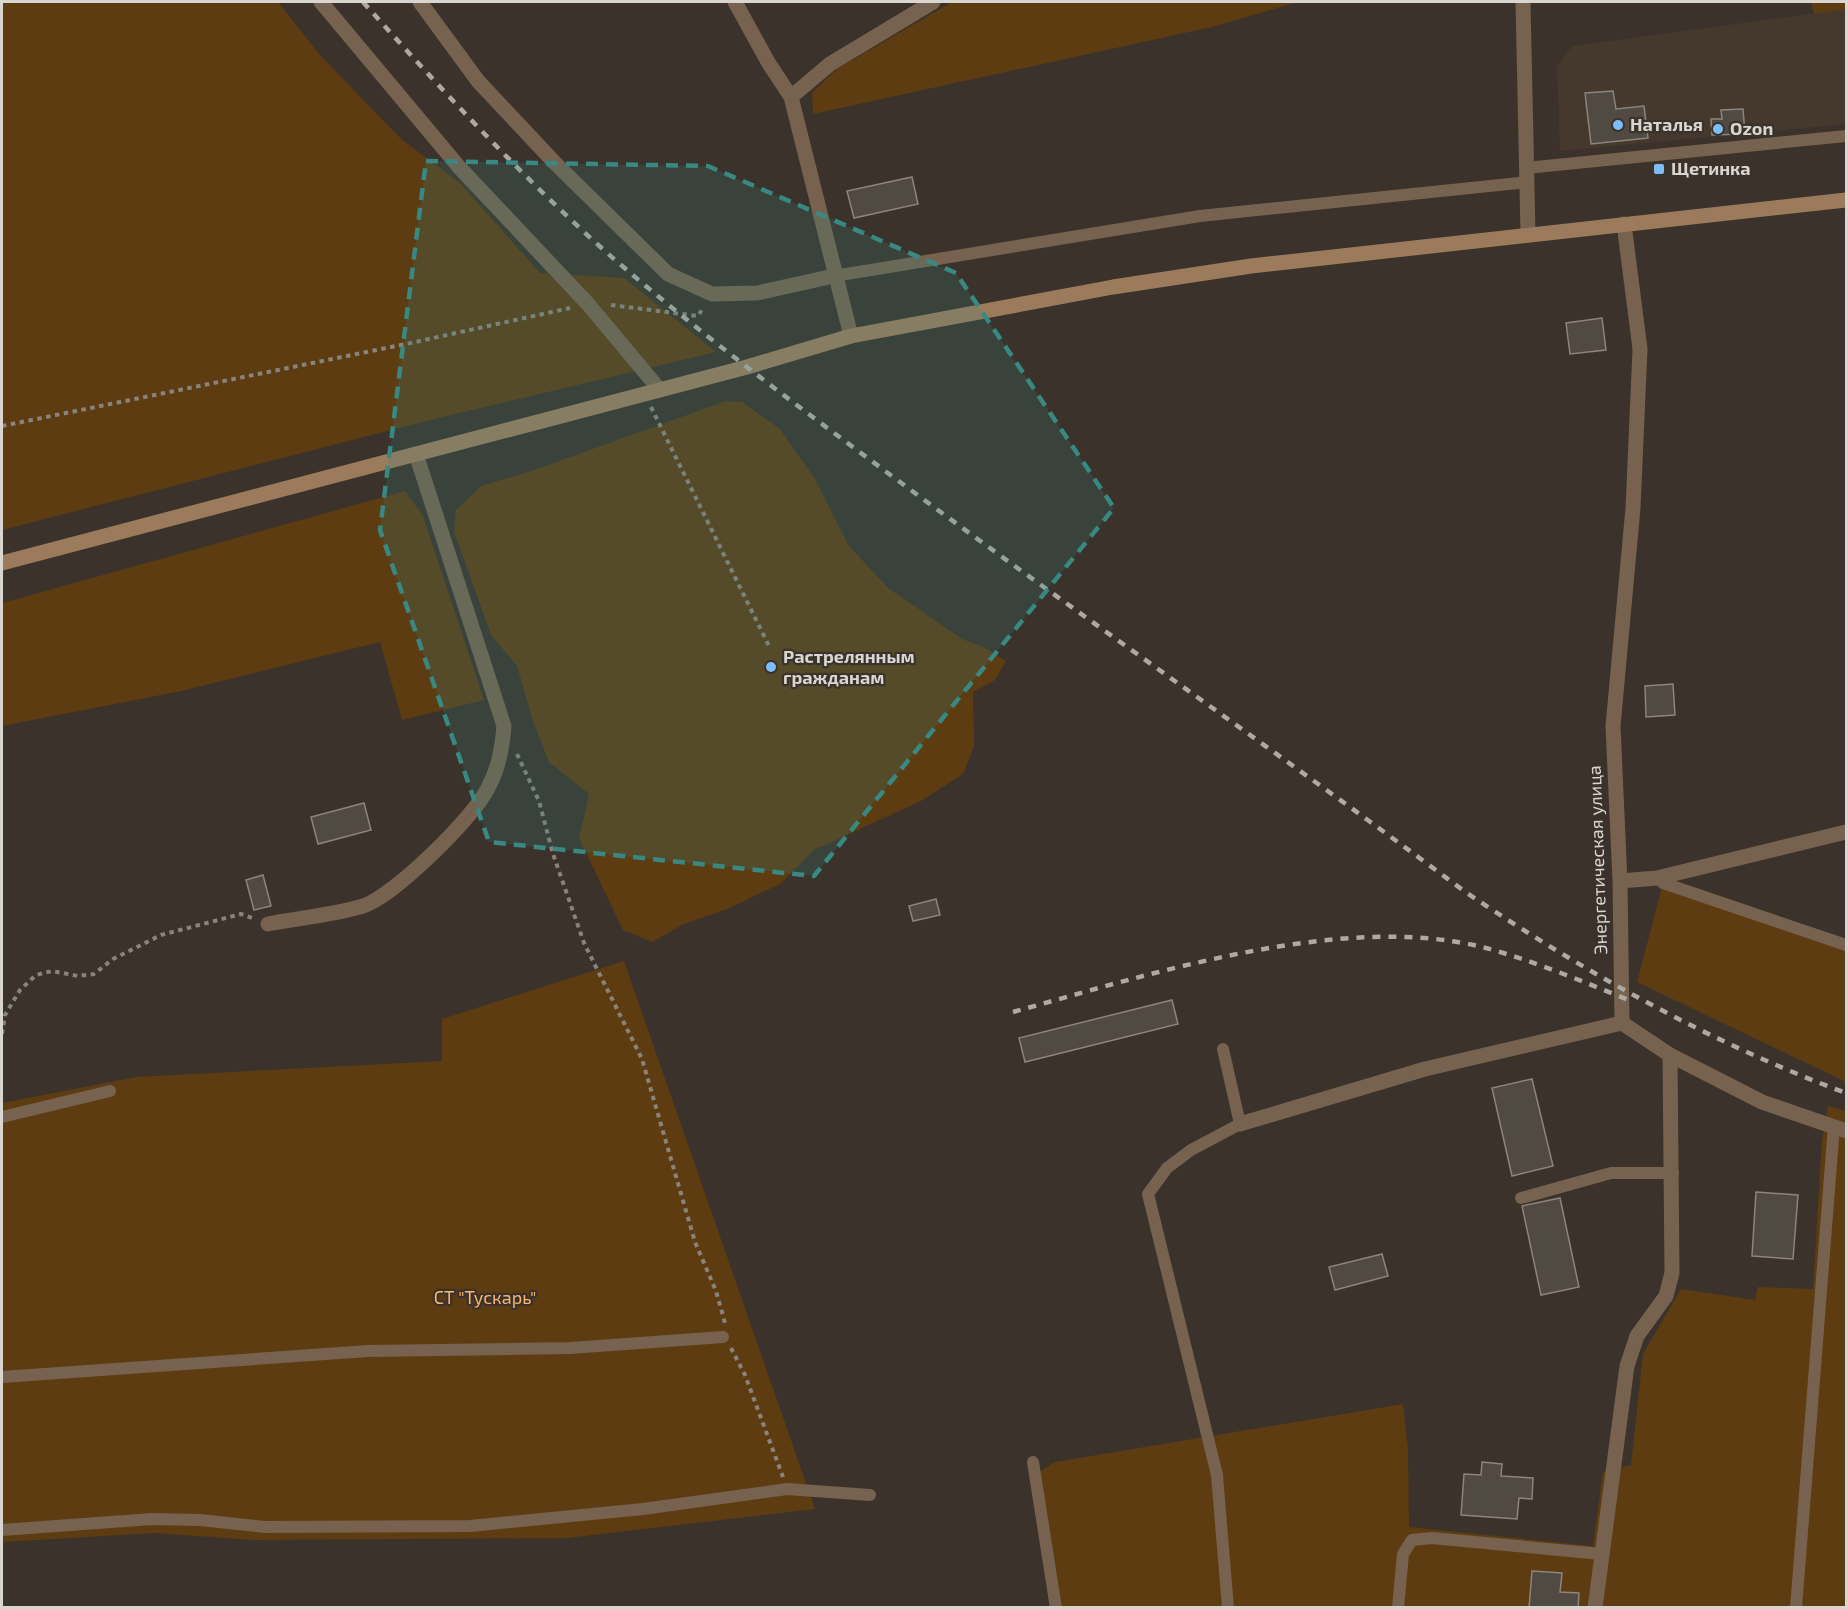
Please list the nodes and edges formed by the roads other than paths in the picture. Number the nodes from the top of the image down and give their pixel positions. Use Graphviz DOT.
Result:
graph roads {
  1 [pos="321,2"];
  2 [pos="420,2"];
  3 [pos="735,2"];
  4 [pos="933,2"];
  5 [pos="1523,2"];
  6 [pos="791,97"];
  7 [pos="1846,136"];
  8 [pos="1527,175"];
  9 [pos="1846,201"];
  10 [pos="1624,225"];
  11 [pos="1527,235"];
  12 [pos="834,276"];
  13 [pos="851,336"];
  14 [pos="652,391"];
  15 [pos="416,454"];
  16 [pos="2,564"];
  17 [pos="1846,832"];
  18 [pos="1657,878"];
  19 [pos="1620,881"];
  20 [pos="268,924"];
  21 [pos="1846,945"];
  22 [pos="1622,1023"];
  23 [pos="1223,1049"];
  24 [pos="1670,1055"];
  25 [pos="110,1091"];
  26 [pos="2,1117"];
  27 [pos="1240,1124"];
  28 [pos="1840,1128"];
  29 [pos="1673,1173"];
  30 [pos="1521,1198"];
  31 [pos="723,1337"];
  32 [pos="2,1377"];
  33 [pos="1033,1462"];
  34 [pos="870,1495"];
  35 [pos="2,1530"];
  36 [pos="1600,1554"];
  37 [pos="1056,1608"];
  38 [pos="1228,1608"];
  39 [pos="1398,1608"];
  40 [pos="1595,1608"];
  41 [pos="1796,1608"];
  1 -- 14 [label="street"];
  2 -- 12 [label="street"];
  3 -- 6 [label="street"];
  4 -- 6 [label="street"];
  5 -- 8 [label="street"];
  6 -- 12 [label="street"];
  7 -- 8 [label="lane"];
  8 -- 11 [label="street"];
  8 -- 12 [label="lane"];
  9 -- 10 [label="main road"];
  10 -- 11 [label="main road"];
  10 -- 19 [label="street, Энергетическая улица"];
  11 -- 13 [label="main road"];
  12 -- 13 [label="street"];
  13 -- 14 [label="main road"];
  14 -- 15 [label="main road"];
  15 -- 16 [label="main road"];
  15 -- 20 [label="street"];
  17 -- 18 [label="street"];
  18 -- 19 [label="street"];
  18 -- 21 [label="lane"];
  19 -- 22 [label="street, Энергетическая улица"];
  22 -- 24 [label="street"];
  22 -- 27 [label="street"];
  23 -- 27 [label="lane"];
  24 -- 28 [label="street"];
  24 -- 29 [label="street"];
  25 -- 26 [label="lane"];
  27 -- 38 [label="lane"];
  28 -- 41 [label="lane"];
  29 -- 30 [label="lane"];
  29 -- 36 [label="street"];
  31 -- 32 [label="lane"];
  33 -- 37 [label="lane"];
  34 -- 35 [label="lane"];
  36 -- 39 [label="lane"];
  36 -- 40 [label="street"];
}
